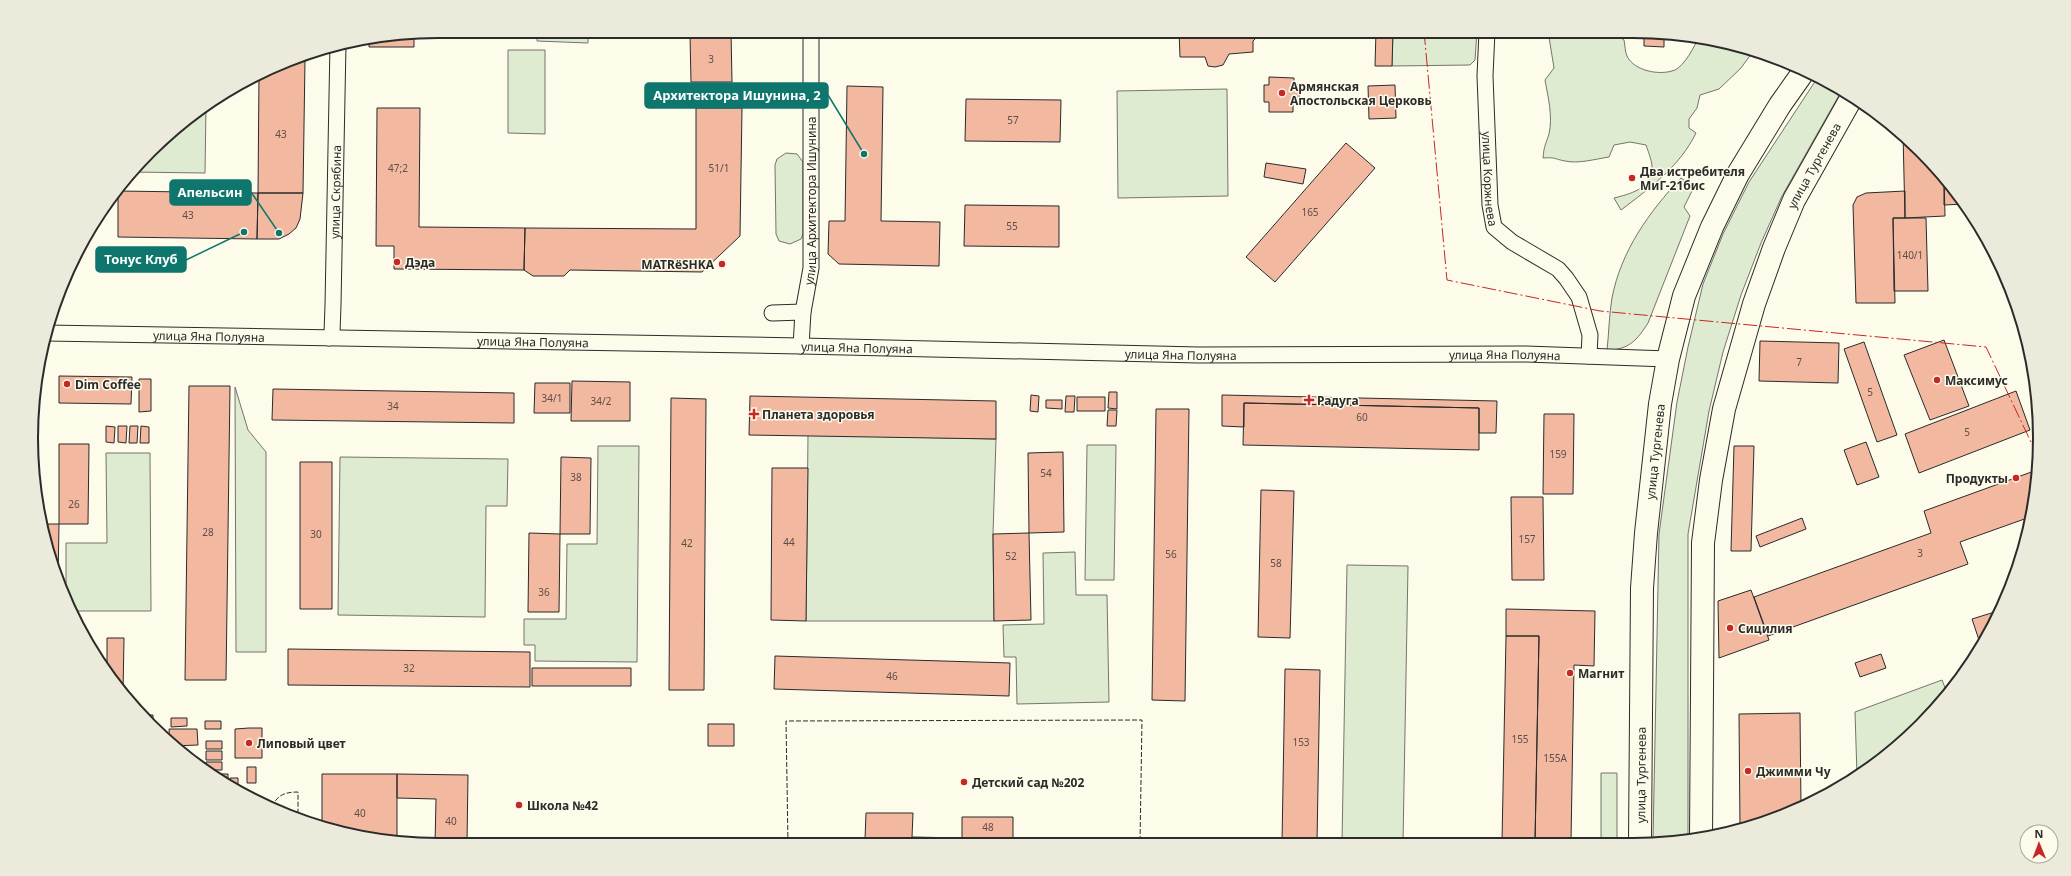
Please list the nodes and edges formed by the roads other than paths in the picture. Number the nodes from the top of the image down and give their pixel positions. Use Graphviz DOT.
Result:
graph roads {
  1 [pos="811,38"];
  2 [pos="1487,38"];
  3 [pos="338,51"];
  4 [pos="1801,75"];
  5 [pos="1807,77"];
  6 [pos="1791,90"];
  7 [pos="1848,101"];
  8 [pos="803,312"];
  9 [pos="772,313"];
  10 [pos="52,333"];
  11 [pos="329,338"];
  12 [pos="800,346"];
  13 [pos="1589,356"];
  14 [pos="1668,359"];
  15 [pos="1701,832"];
  16 [pos="1640,838"];
  1 -- 8 [label="street, улица Архитектора Ишунина"];
  2 -- 13 [label="street, улица Коржнева"];
  3 -- 11 [label="street, улица Скрябина"];
  4 -- 6 [label="main road, улица Тургенева"];
  5 -- 6 [label="main road, улица Тургенева"];
  6 -- 14 [label="main road, улица Тургенева"];
  7 -- 15 [label="main road, улица Тургенева"];
  8 -- 9 [label="street"];
  8 -- 12 [label="street, улица Архитектора Ишунина"];
  10 -- 11 [label="street, улица Яна Полуяна"];
  11 -- 12 [label="street, улица Яна Полуяна"];
  12 -- 13 [label="street, улица Яна Полуяна"];
  13 -- 14 [label="street, улица Яна Полуяна"];
  14 -- 16 [label="main road, улица Тургенева"];
}
